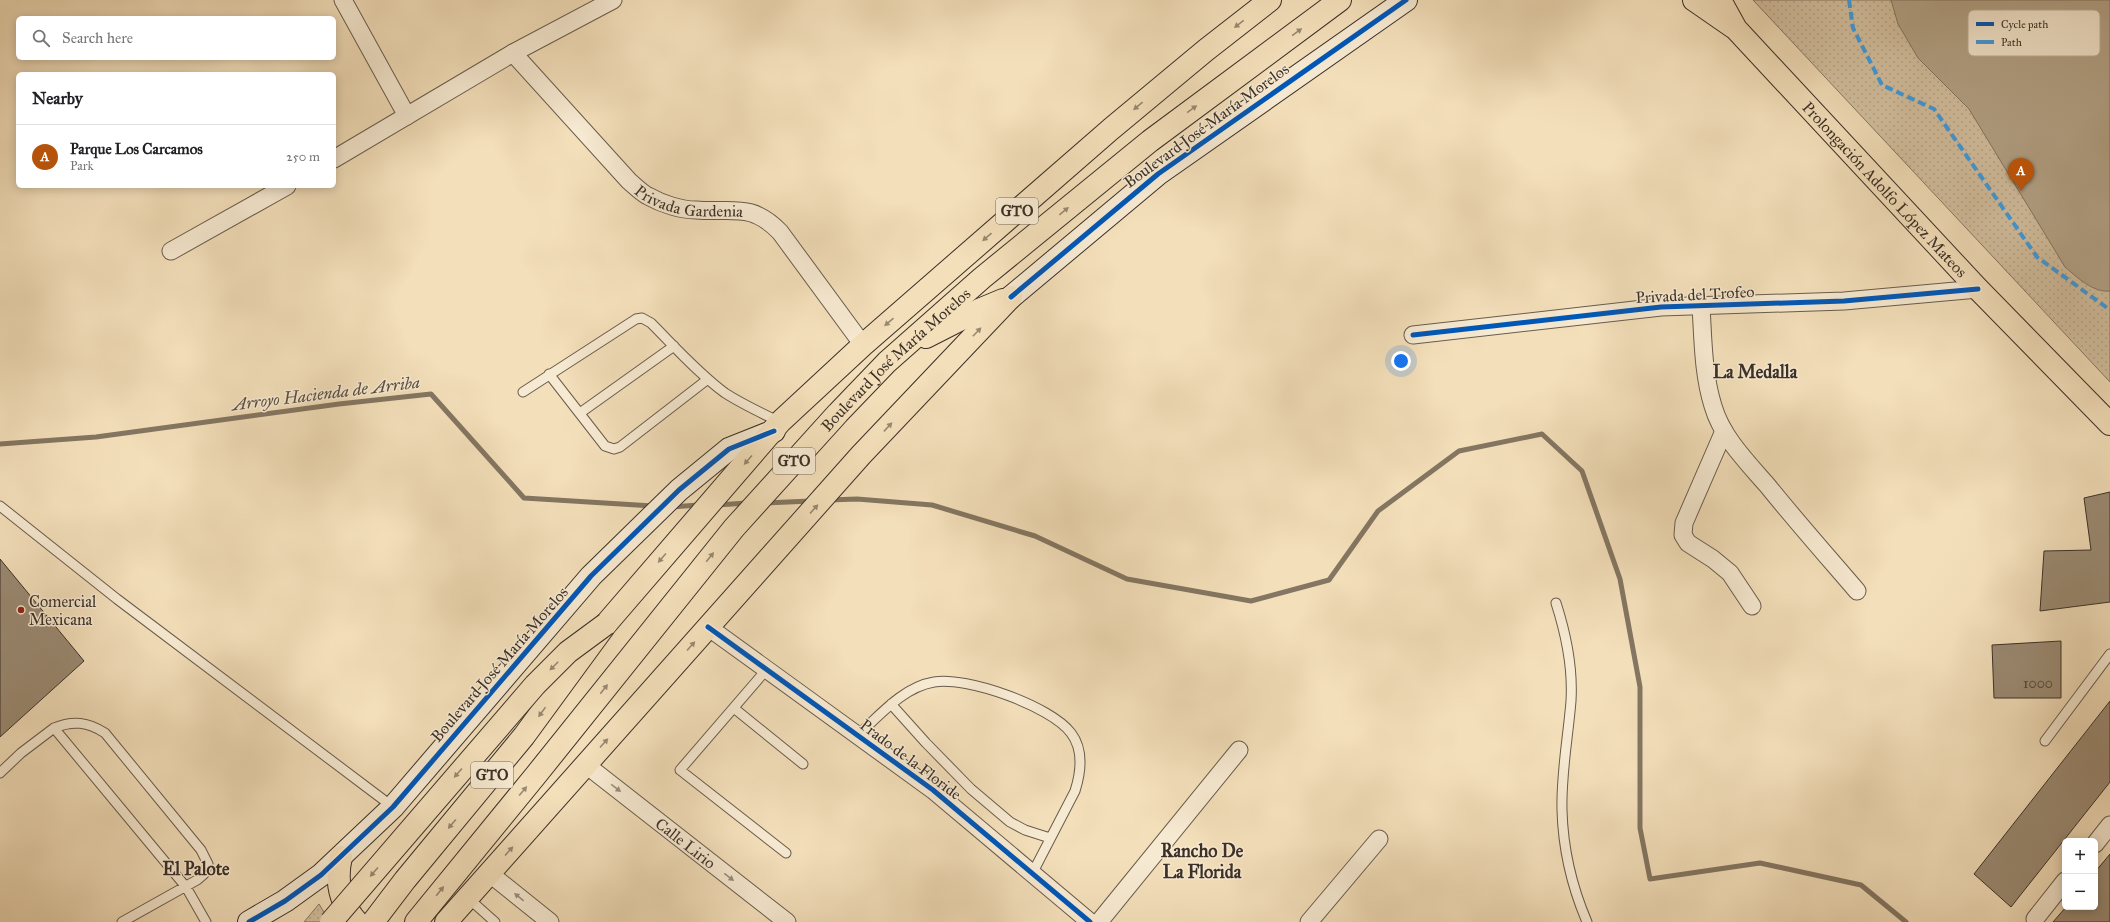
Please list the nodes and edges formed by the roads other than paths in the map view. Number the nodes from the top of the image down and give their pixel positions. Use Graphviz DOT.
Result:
graph roads {
  1 [pos="343,0"];
  2 [pos="613,0"];
  3 [pos="1270,0"];
  4 [pos="1340,0"];
  5 [pos="1406,0"];
  6 [pos="1694,0"];
  7 [pos="1720,0"];
  8 [pos="1736,29"];
  9 [pos="513,53"];
  10 [pos="407,116"];
  11 [pos="336,159"];
  12 [pos="282,188"];
  13 [pos="171,251"];
  14 [pos="1978,290"];
  15 [pos="1011,297"];
  16 [pos="1701,306"];
  17 [pos="1413,334"];
  18 [pos="863,345"];
  19 [pos="674,346"];
  20 [pos="904,346"];
  21 [pos="549,374"];
  22 [pos="708,379"];
  23 [pos="523,392"];
  24 [pos="580,413"];
  25 [pos="2110,424"];
  26 [pos="777,426"];
  27 [pos="1724,431"];
  28 [pos="0,506"];
  29 [pos="1857,591"];
  30 [pos="1556,603"];
  31 [pos="1752,606"];
  32 [pos="606,624"];
  33 [pos="708,627"];
  34 [pos="2110,654"];
  35 [pos="767,669"];
  36 [pos="891,704"];
  37 [pos="735,708"];
  38 [pos="54,728"];
  39 [pos="857,736"];
  40 [pos="2045,741"];
  41 [pos="1239,750"];
  42 [pos="585,764"];
  43 [pos="803,764"];
  44 [pos="0,773"];
  45 [pos="393,807"];
  46 [pos="2110,825"];
  47 [pos="1050,838"];
  48 [pos="1379,839"];
  49 [pos="2098,840"];
  50 [pos="786,853"];
  51 [pos="341,857"];
  52 [pos="489,873"];
  53 [pos="1032,874"];
  54 [pos="2062,885"];
  55 [pos="186,887"];
  56 [pos="467,897"];
  57 [pos="2035,919"];
  58 [pos="447,920"];
  59 [pos="122,922"];
  60 [pos="206,922"];
  61 [pos="249,922"];
  62 [pos="330,922"];
  63 [pos="357,922"];
  64 [pos="373,922"];
  65 [pos="416,922"];
  66 [pos="495,922"];
  67 [pos="550,922"];
  68 [pos="787,922"];
  69 [pos="1090,922"];
  70 [pos="1099,922"];
  71 [pos="1309,922"];
  72 [pos="1587,922"];
  1 -- 10 [label="street"];
  2 -- 9 [label="street"];
  3 -- 18 [label="main road, Boulevard José María Morelos / GTO, one-way"];
  20 -- 4 [label="main road, Boulevard José María Morelos / GTO, one-way"];
  5 -- 15 [label="street, Boulevard José María Morelos"];
  6 -- 8 [label="main road"];
  7 -- 8 [label="main road, Prolongación Adolfo López Mateos"];
  8 -- 14 [label="main road, Prolongación Adolfo López Mateos"];
  9 -- 10 [label="street"];
  9 -- 18 [label="street, Privada Gardenia"];
  10 -- 11 [label="street"];
  12 -- 13 [label="street"];
  14 -- 16 [label="street, Privada del Trofeo"];
  14 -- 25 [label="main road, Prolongación Adolfo López Mateos"];
  15 -- 20 [label="main road"];
  33 -- 15 [label="main road, one-way"];
  16 -- 17 [label="street, Privada del Trofeo"];
  16 -- 27 [label="street, Privada del Trofeo"];
  18 -- 26 [label="main road, Boulevard José María Morelos / GTO"];
  19 -- 21 [label="lane"];
  19 -- 22 [label="lane"];
  19 -- 24 [label="lane"];
  65 -- 20 [label="main road, Boulevard José María Morelos / GTO, one-way"];
  21 -- 23 [label="lane"];
  21 -- 24 [label="lane"];
  22 -- 24 [label="lane"];
  22 -- 26 [label="lane"];
  26 -- 32 [label="main road, Boulevard José María Morelos / GTO, one-way"];
  26 -- 45 [label="street, Boulevard José María Morelos"];
  27 -- 29 [label="street, Privada del Trofeo"];
  27 -- 31 [label="street"];
  28 -- 45 [label="lane"];
  30 -- 72 [label="lane"];
  32 -- 62 [label="main road, one-way, bridge"];
  32 -- 64 [label="main road, Boulevard José María Morelos / GTO, one-way, bridge"];
  33 -- 35 [label="street, Prado de la Floride"];
  42 -- 33 [label="main road, one-way"];
  34 -- 40 [label="lane"];
  35 -- 37 [label="lane"];
  35 -- 39 [label="street, Prado de la Floride"];
  36 -- 39 [label="lane"];
  36 -- 47 [label="lane"];
  36 -- 47 [label="lane"];
  37 -- 43 [label="lane"];
  37 -- 50 [label="lane"];
  38 -- 44 [label="lane"];
  38 -- 55 [label="lane"];
  38 -- 55 [label="lane"];
  39 -- 53 [label="street, Prado de la Floride"];
  41 -- 70 [label="street"];
  52 -- 42 [label="main road, one-way"];
  42 -- 68 [label="street, Calle Lirio, one-way"];
  45 -- 51 [label="street, Boulevard José María Morelos"];
  46 -- 49 [label="street"];
  47 -- 53 [label="lane"];
  48 -- 71 [label="street"];
  51 -- 61 [label="street, Boulevard José María Morelos"];
  51 -- 63 [label="main road"];
  52 -- 56 [label="main road"];
  67 -- 52 [label="street, one-way"];
  53 -- 69 [label="street, Prado de la Floride"];
  54 -- 57 [label="street"];
  55 -- 59 [label="lane"];
  55 -- 60 [label="lane"];
  56 -- 58 [label="main road"];
  56 -- 66 [label="lane"];
}
